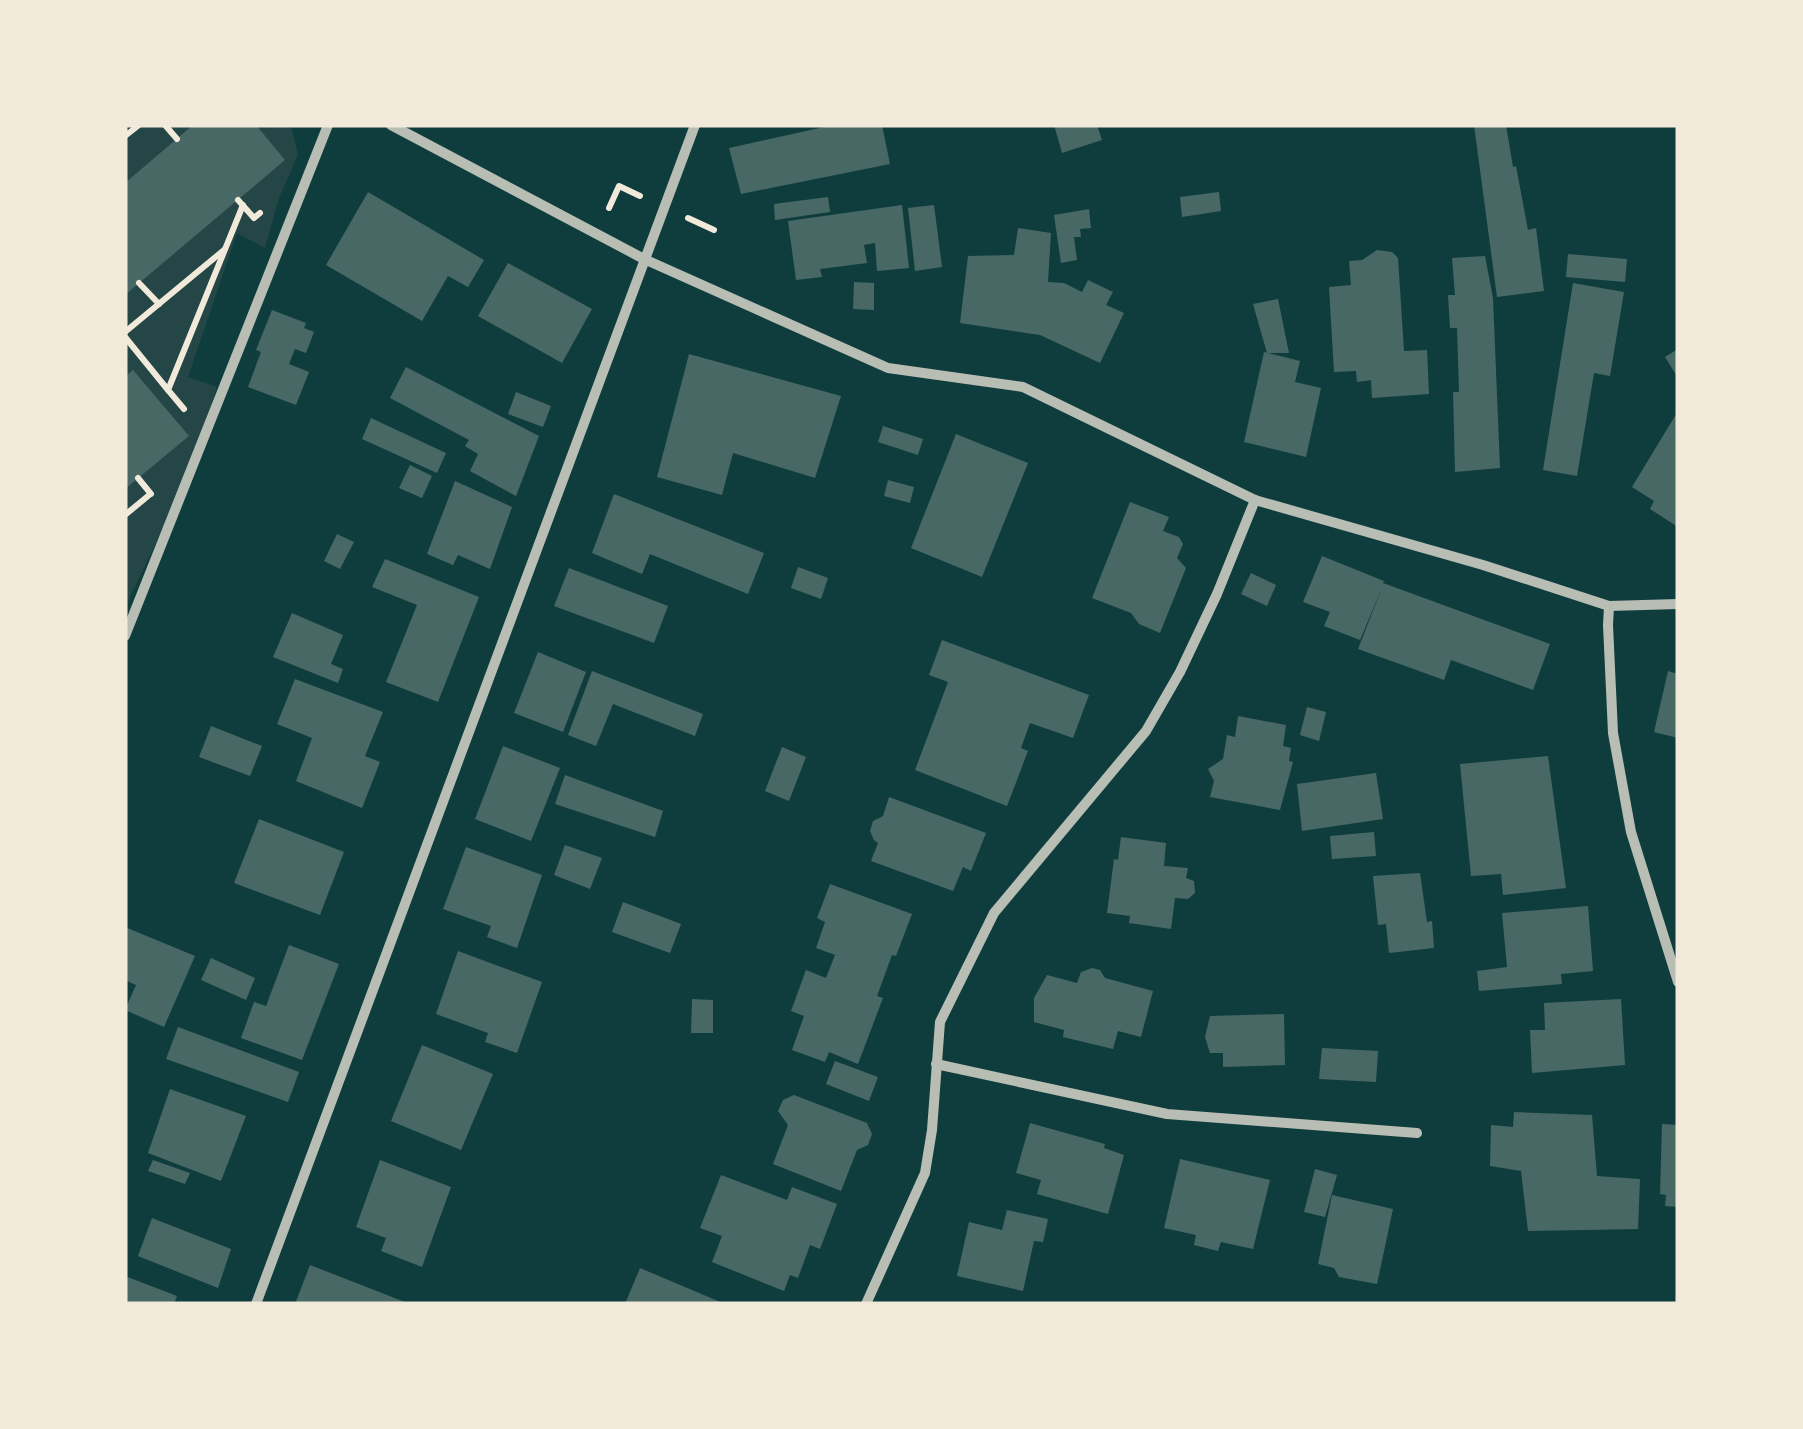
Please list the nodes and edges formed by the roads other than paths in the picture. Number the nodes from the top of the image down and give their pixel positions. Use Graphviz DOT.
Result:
graph roads {
  1 [pos="328,125"];
  2 [pos="390,125"];
  3 [pos="695,125"];
  4 [pos="644,260"];
  5 [pos="1255,500"];
  6 [pos="1678,604"];
  7 [pos="1609,606"];
  8 [pos="125,636"];
  9 [pos="1678,982"];
  10 [pos="936,1064"];
  11 [pos="1417,1133"];
  12 [pos="256,1304"];
  13 [pos="866,1304"];
  1 -- 8 [label="street"];
  2 -- 4 [label="street"];
  3 -- 4 [label="street"];
  4 -- 5 [label="street"];
  4 -- 12 [label="street"];
  5 -- 7 [label="street"];
  5 -- 10 [label="street"];
  6 -- 7 [label="street"];
  7 -- 9 [label="street"];
  10 -- 11 [label="street"];
  10 -- 13 [label="street"];
}
